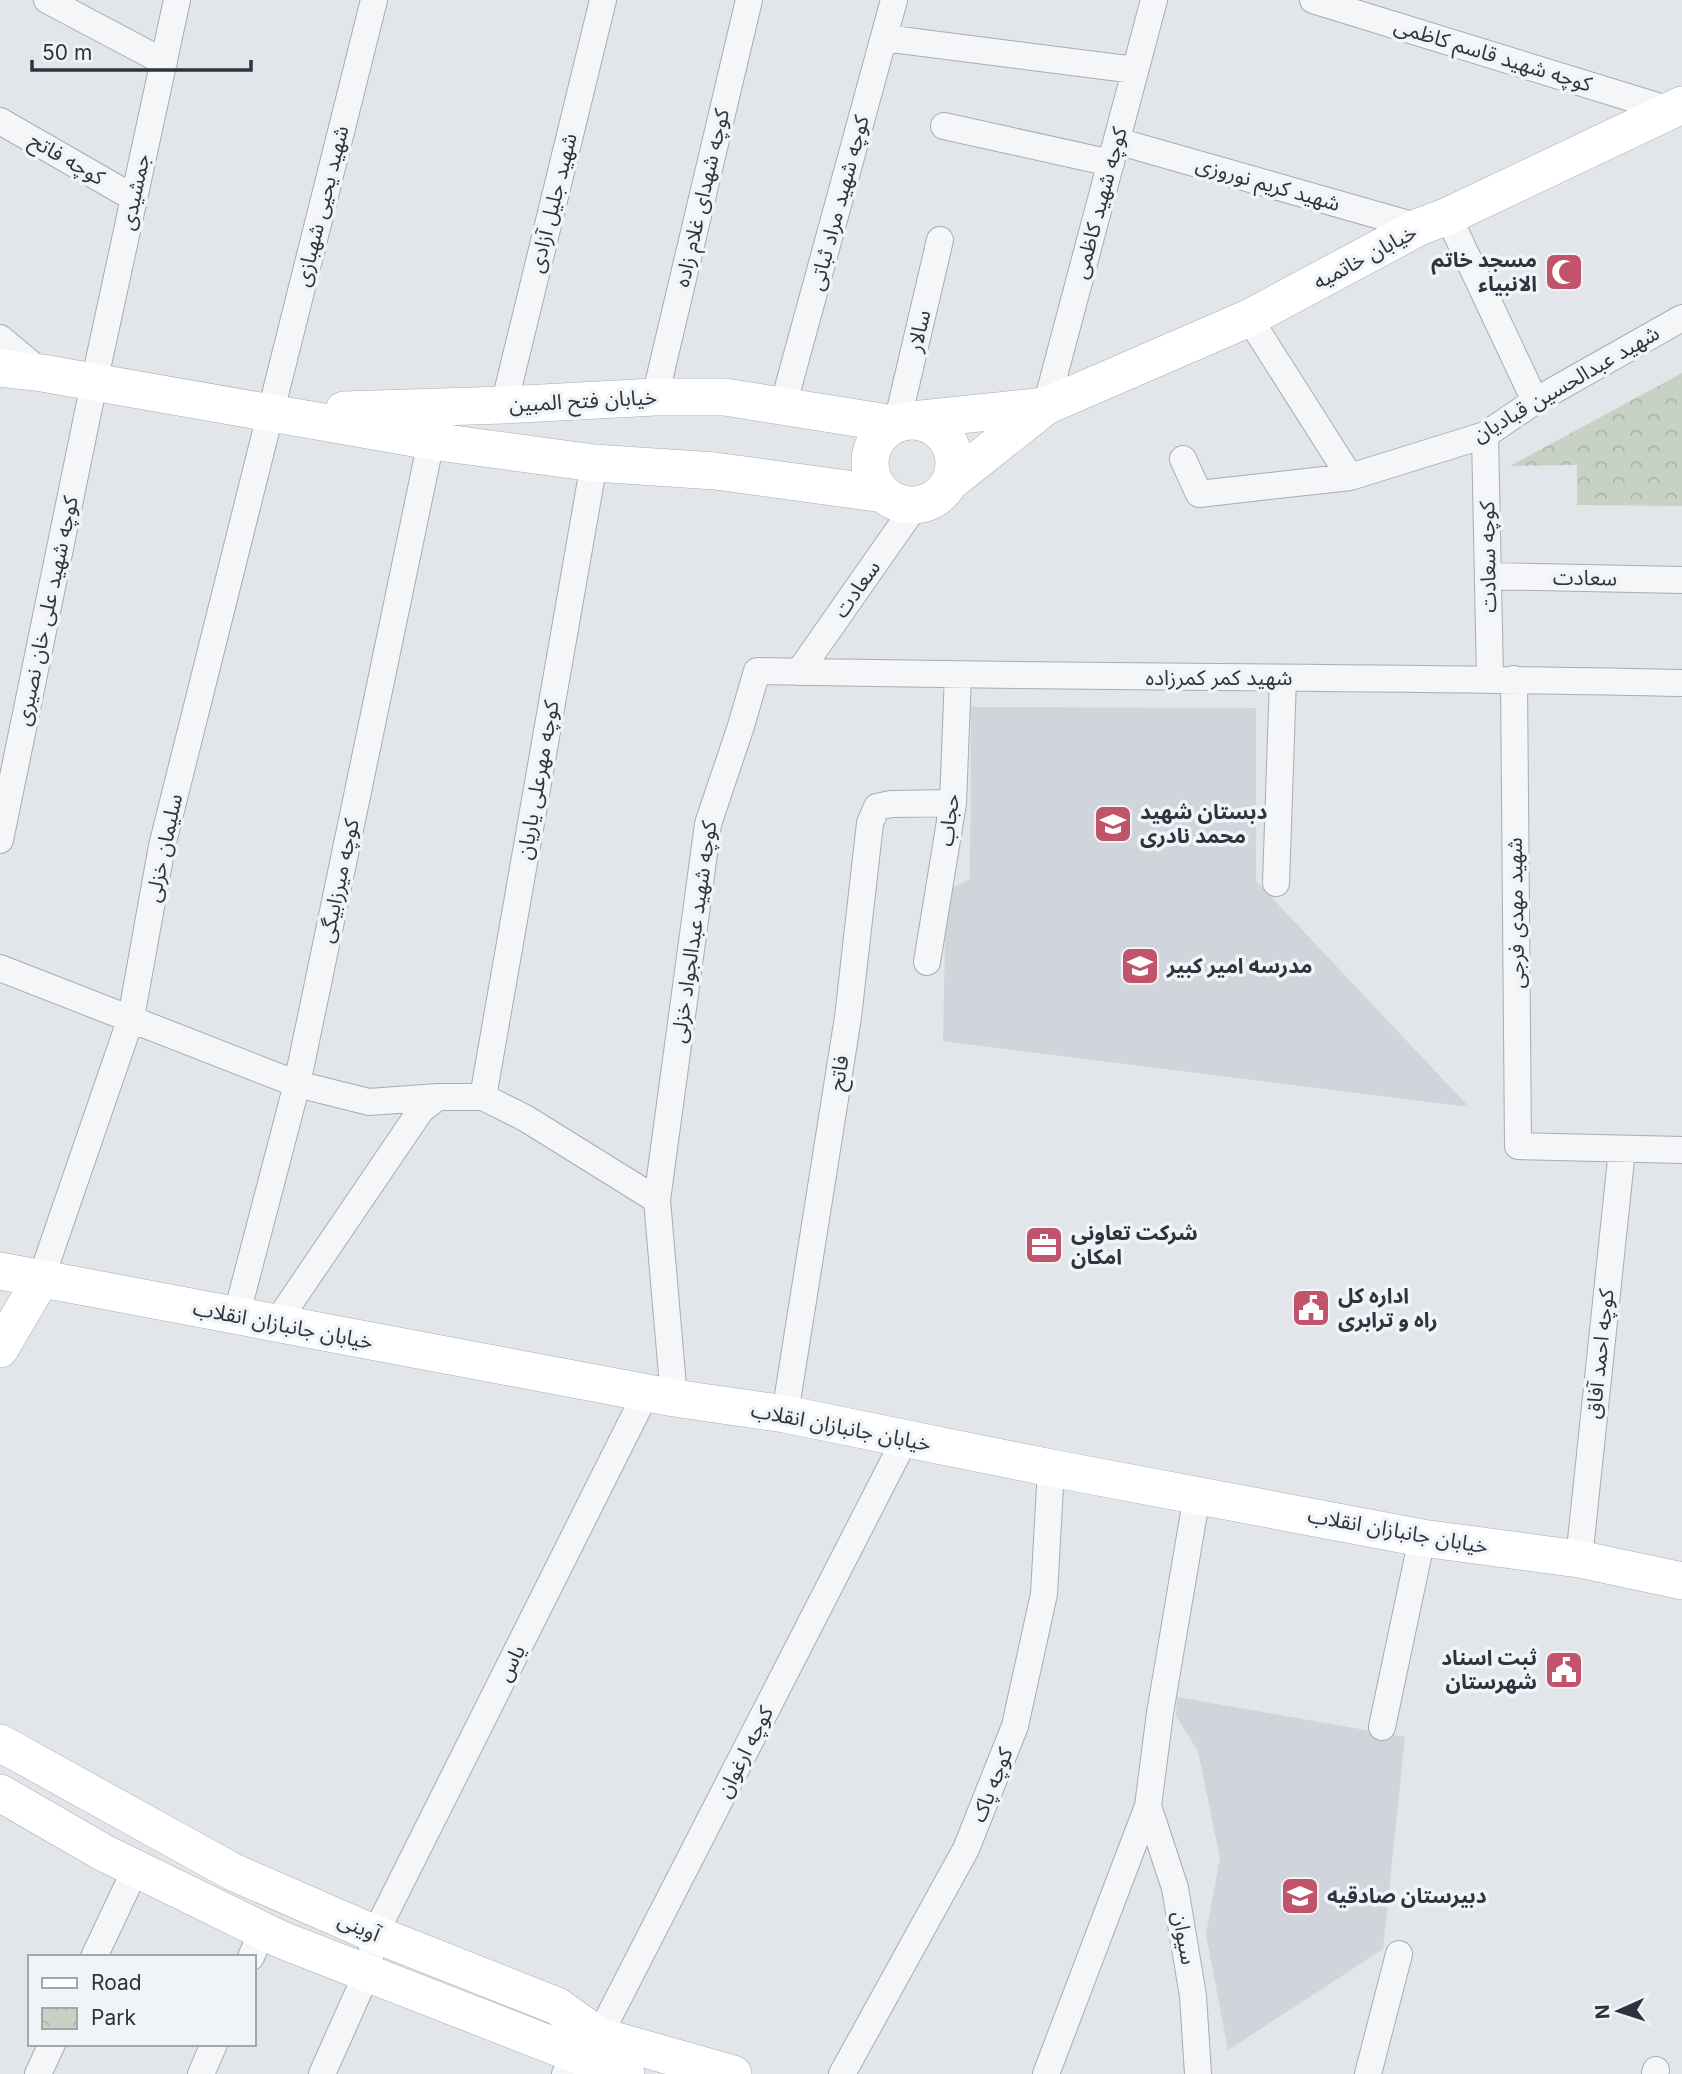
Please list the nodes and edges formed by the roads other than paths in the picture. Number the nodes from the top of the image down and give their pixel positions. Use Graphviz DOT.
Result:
graph roads {
  1 [pos="47,0"];
  2 [pos="177,0"];
  3 [pos="374,0"];
  4 [pos="603,0"];
  5 [pos="749,0"];
  6 [pos="894,0"];
  7 [pos="1154,0"];
  8 [pos="1313,0"];
  9 [pos="884,38"];
  10 [pos="164,62"];
  11 [pos="1135,70"];
  12 [pos="1677,108"];
  13 [pos="0,121"];
  14 [pos="944,126"];
  15 [pos="1114,152"];
  16 [pos="134,198"];
  17 [pos="1434,222"];
  18 [pos="940,240"];
  19 [pos="1249,318"];
  20 [pos="1682,318"];
  21 [pos="0,338"];
  22 [pos="0,368"];
  23 [pos="42,373"];
  24 [pos="94,383"];
  25 [pos="655,397"];
  26 [pos="1535,401"];
  27 [pos="504,405"];
  28 [pos="783,406"];
  29 [pos="1046,406"];
  30 [pos="270,412"];
  31 [pos="900,422"];
  32 [pos="1485,435"];
  33 [pos="430,441"];
  34 [pos="1183,459"];
  35 [pos="594,463"];
  36 [pos="1350,477"];
  37 [pos="949,482"];
  38 [pos="899,500"];
  39 [pos="1488,576"];
  40 [pos="1682,580"];
  41 [pos="757,671"];
  42 [pos="799,672"];
  43 [pos="958,676"];
  44 [pos="1283,678"];
  45 [pos="1502,679"];
  46 [pos="1682,683"];
  47 [pos="953,803"];
  48 [pos="0,840"];
  49 [pos="1276,883"];
  50 [pos="927,962"];
  51 [pos="0,968"];
  52 [pos="131,1018"];
  53 [pos="297,1084"];
  54 [pos="438,1097"];
  55 [pos="483,1097"];
  56 [pos="1622,1150"];
  57 [pos="1682,1150"];
  58 [pos="657,1200"];
  59 [pos="0,1271"];
  60 [pos="41,1279"];
  61 [pos="236,1317"];
  62 [pos="275,1325"];
  63 [pos="0,1349"];
  64 [pos="660,1395"];
  65 [pos="785,1414"];
  66 [pos="905,1439"];
  67 [pos="1051,1468"];
  68 [pos="1197,1495"];
  69 [pos="1422,1538"];
  70 [pos="1579,1559"];
  71 [pos="1682,1581"];
  72 [pos="1382,1727"];
  73 [pos="0,1742"];
  74 [pos="0,1793"];
  75 [pos="1148,1806"];
  76 [pos="135,1868"];
  77 [pos="375,1934"];
  78 [pos="257,1943"];
  79 [pos="1399,1954"];
  80 [pos="95,1955"];
  81 [pos="366,1973"];
  82 [pos="51,2046"];
  83 [pos="213,2046"];
  84 [pos="579,2055"];
  85 [pos="38,2074"];
  86 [pos="201,2074"];
  87 [pos="322,2074"];
  88 [pos="626,2074"];
  89 [pos="733,2074"];
  90 [pos="842,2074"];
  91 [pos="1046,2074"];
  92 [pos="1198,2074"];
  93 [pos="1368,2074"];
  1 -- 10 [label="street"];
  2 -- 10 [label="street, جمشیدی"];
  3 -- 30 [label="street, شهید یحیی شهبازی"];
  4 -- 27 [label="street, شهید جلیل آزادی"];
  5 -- 25 [label="street, کوچه شهدای غلام زاده"];
  6 -- 9 [label="street, کوچه شهید مراد ثباتی"];
  7 -- 11 [label="street, کوچه شهید کاظمی"];
  8 -- 12 [label="street, کوچه شهید قاسم کاظمی"];
  9 -- 11 [label="street"];
  9 -- 28 [label="street, کوچه شهید مراد ثباتی"];
  10 -- 16 [label="street, جمشیدی"];
  11 -- 15 [label="street, کوچه شهید کاظمی"];
  12 -- 17 [label="street, خیابان خاتمیه"];
  13 -- 16 [label="street, کوچه فاتح"];
  14 -- 15 [label="street, شهید کریم نوروزی"];
  15 -- 17 [label="street, شهید کریم نوروزی"];
  15 -- 29 [label="street, کوچه شهید کاظمی"];
  16 -- 24 [label="street, جمشیدی"];
  17 -- 19 [label="street, خیابان خاتمیه"];
  17 -- 26 [label="street"];
  18 -- 31 [label="street, سالار"];
  19 -- 29 [label="street, خیابان خاتمیه"];
  19 -- 36 [label="street"];
  20 -- 26 [label="street, شهید عبدالحسین قبادیان"];
  21 -- 23 [label="street"];
  22 -- 23 [label="street, خیابان فتح المبین"];
  23 -- 24 [label="street, خیابان فتح المبین"];
  24 -- 30 [label="street, خیابان فتح المبین"];
  24 -- 48 [label="street, کوچه شهید علی خان نصیری"];
  25 -- 27 [label="street, خیابان فتح المبین"];
  25 -- 28 [label="street, خیابان فتح المبین"];
  26 -- 32 [label="street, شهید عبدالحسین قبادیان"];
  27 -- 30 [label="street, خیابان فتح المبین"];
  28 -- 31 [label="street, خیابان فتح المبین"];
  29 -- 31 [label="street, خیابان خاتمیه"];
  29 -- 37 [label="street, خیابان خاتمیه"];
  30 -- 33 [label="street, خیابان فتح المبین"];
  30 -- 52 [label="street, سلیمان خزلی"];
  31 -- 37 [label="street"];
  31 -- 38 [label="street"];
  32 -- 36 [label="street, شهید عبدالحسین قبادیان"];
  32 -- 39 [label="street, کوچه سعادت"];
  33 -- 35 [label="street, خیابان فتح المبین"];
  33 -- 53 [label="street, کوچه میرزابیگی"];
  34 -- 36 [label="street, شهید عبدالحسین قبادیان"];
  35 -- 38 [label="street, خیابان فتح المبین"];
  35 -- 55 [label="street, کوچه مهرعلی یاریان"];
  37 -- 38 [label="street"];
  38 -- 42 [label="street, سعادت"];
  39 -- 40 [label="street, سعادت"];
  39 -- 45 [label="street, کوچه سعادت"];
  41 -- 42 [label="street, شهید کمر کمرزاده"];
  41 -- 58 [label="street, کوچه شهید عبدالجواد خزلی"];
  42 -- 43 [label="street, شهید کمر کمرزاده"];
  43 -- 44 [label="street, شهید کمر کمرزاده"];
  43 -- 47 [label="street, حجاب"];
  44 -- 45 [label="street, شهید کمر کمرزاده"];
  44 -- 49 [label="street"];
  45 -- 46 [label="street, شهید کمر کمرزاده"];
  45 -- 56 [label="street, شهید مهدی فرجی"];
  47 -- 50 [label="street, حجاب"];
  47 -- 65 [label="street, فاتح"];
  51 -- 52 [label="street"];
  52 -- 53 [label="street"];
  52 -- 60 [label="street, سلیمان خزلی"];
  53 -- 54 [label="street"];
  53 -- 61 [label="street, کوچه میرزابیگی"];
  54 -- 55 [label="street"];
  54 -- 62 [label="street"];
  55 -- 58 [label="street"];
  56 -- 57 [label="street"];
  56 -- 70 [label="street, کوچه احمد آفاق"];
  58 -- 64 [label="street, کوچه شهید عبدالجواد خزلی"];
  59 -- 60 [label="street, خیابان جانبازان انقلاب"];
  60 -- 61 [label="street, خیابان جانبازان انقلاب"];
  60 -- 63 [label="street"];
  61 -- 62 [label="street, خیابان جانبازان انقلاب"];
  62 -- 64 [label="street, خیابان جانبازان انقلاب"];
  64 -- 65 [label="street, خیابان جانبازان انقلاب"];
  64 -- 77 [label="street, یاس"];
  65 -- 66 [label="street, خیابان جانبازان انقلاب"];
  66 -- 67 [label="street, خیابان جانبازان انقلاب"];
  66 -- 84 [label="street, کوچه ارغوان"];
  67 -- 68 [label="street, خیابان جانبازان انقلاب"];
  67 -- 90 [label="street, کوچه پاک"];
  68 -- 69 [label="street, خیابان جانبازان انقلاب"];
  68 -- 75 [label="street"];
  69 -- 70 [label="street, خیابان جانبازان انقلاب"];
  69 -- 72 [label="street"];
  70 -- 71 [label="street, خیابان جانبازان انقلاب"];
  73 -- 77 [label="street, آوینی"];
  74 -- 76 [label="street, آوینی"];
  75 -- 91 [label="street"];
  75 -- 92 [label="street, سیوان"];
  76 -- 78 [label="street, آوینی"];
  76 -- 80 [label="street"];
  77 -- 81 [label="street, یاس"];
  77 -- 84 [label="street, آوینی"];
  78 -- 81 [label="street, آوینی"];
  79 -- 93 [label="street"];
  81 -- 84 [label="street, آوینی"];
  81 -- 87 [label="street, یاس"];
  82 -- 85 [label="street"];
  83 -- 86 [label="street"];
  84 -- 88 [label="street, آوینی"];
  84 -- 89 [label="street, آوینی"];
}
